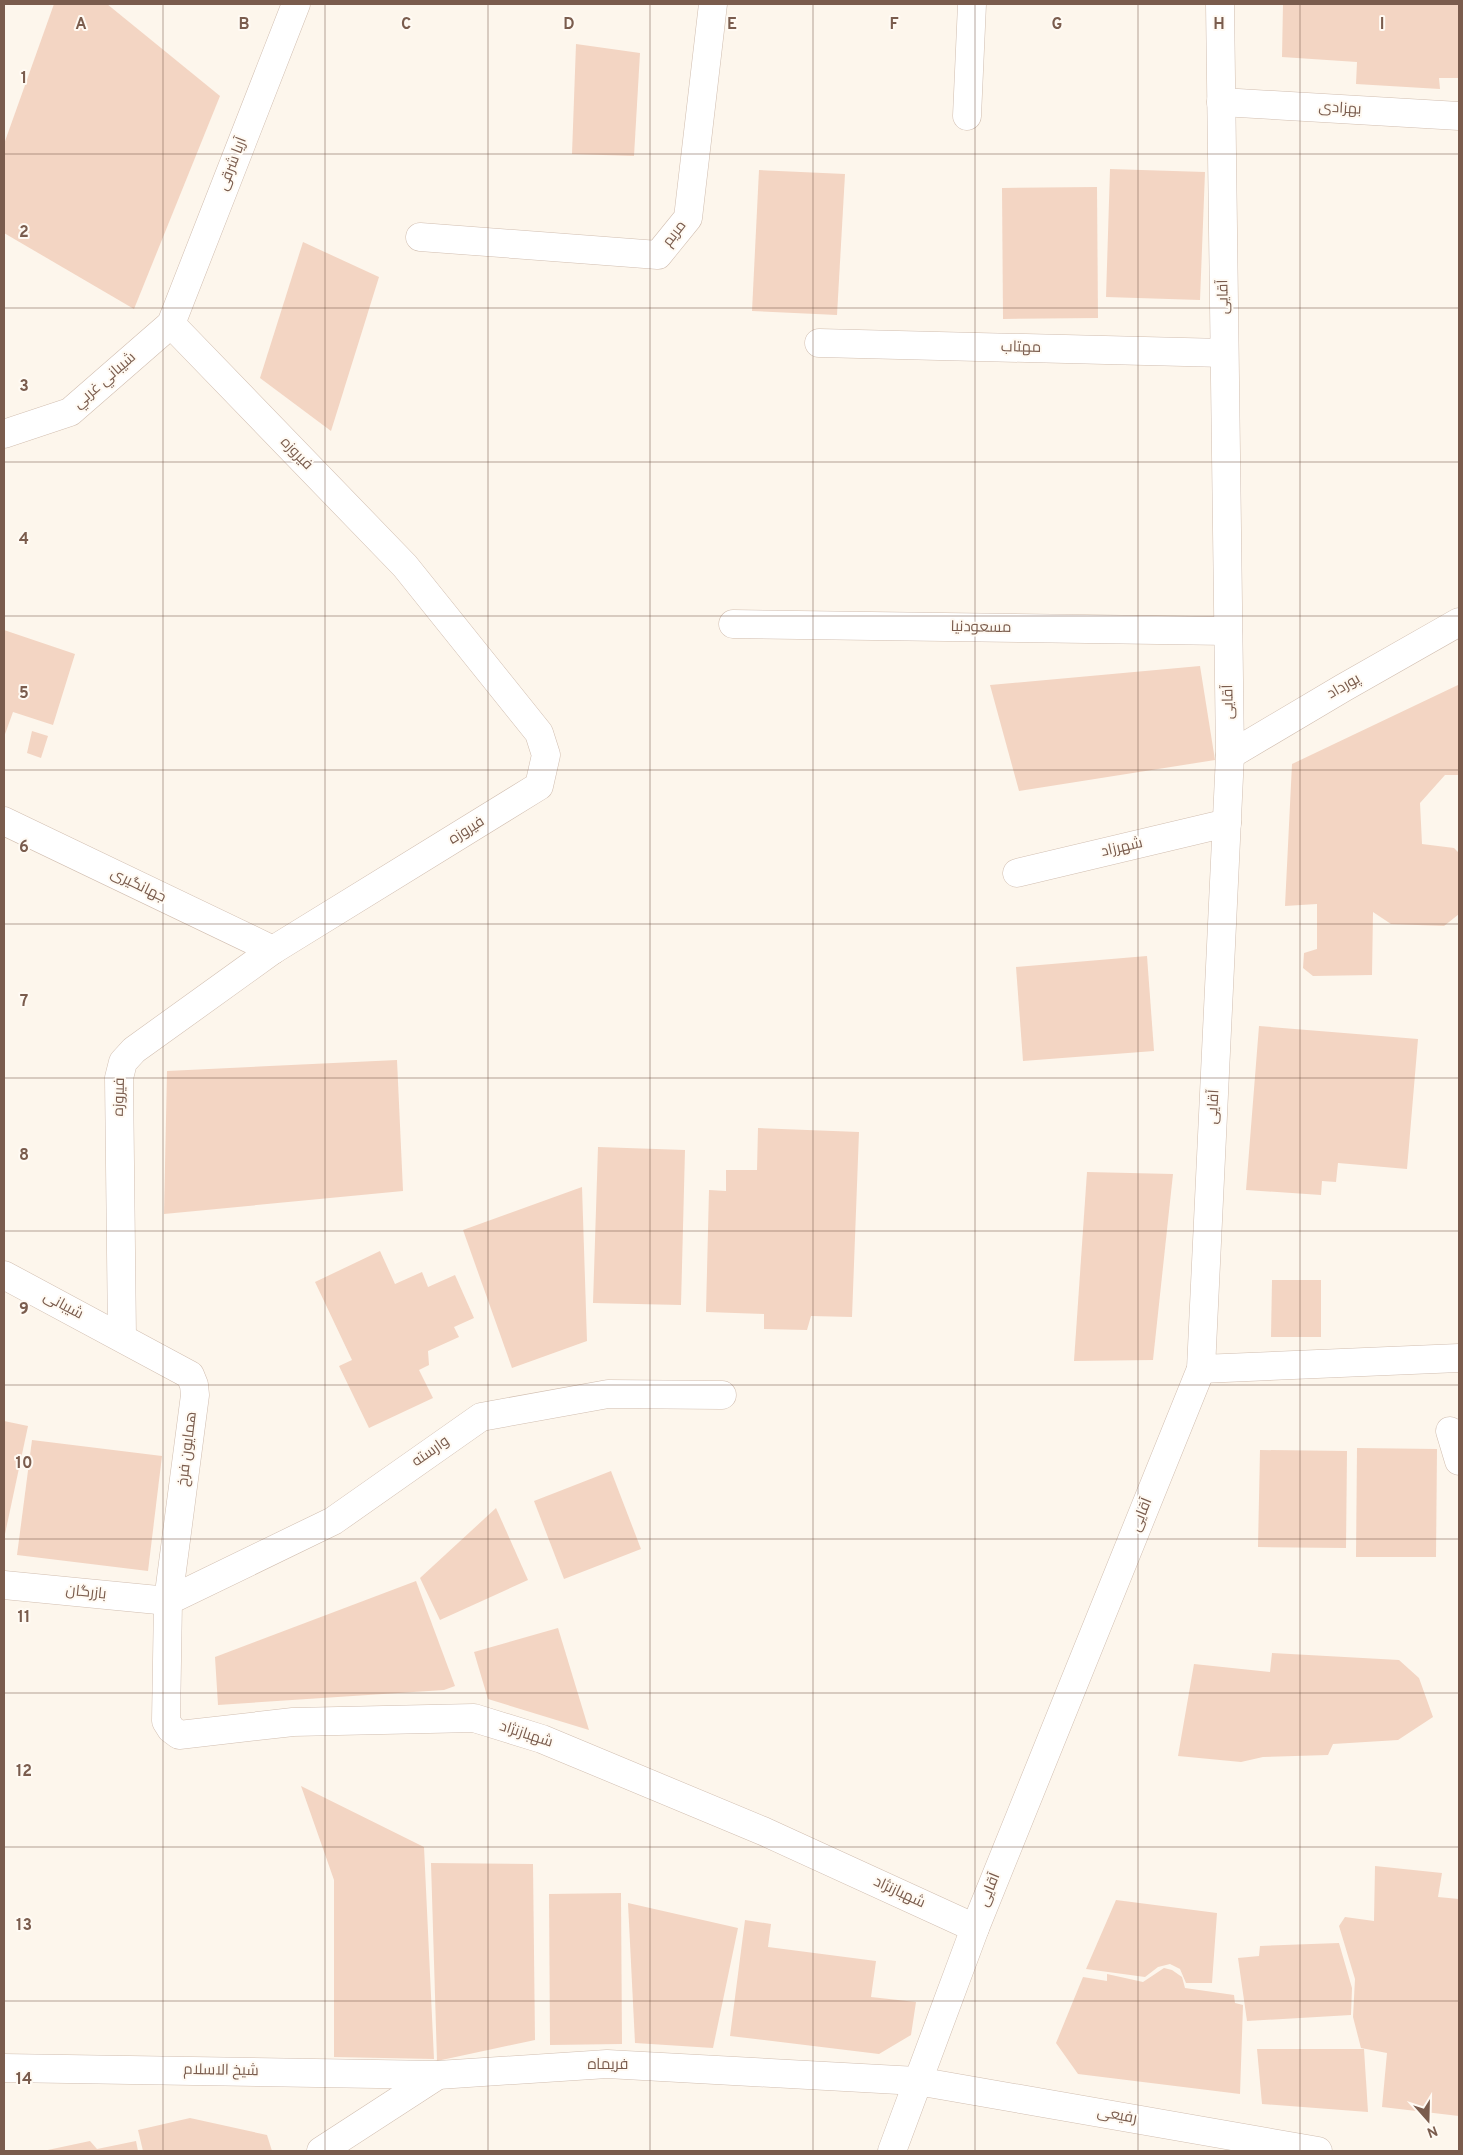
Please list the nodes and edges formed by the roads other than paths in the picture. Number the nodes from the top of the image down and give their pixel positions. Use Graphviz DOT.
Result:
graph roads {
  1 [pos="296,4"];
  2 [pos="713,4"];
  3 [pos="972,4"];
  4 [pos="1220,4"];
  5 [pos="1222,102"];
  6 [pos="967,116"];
  7 [pos="1459,116"];
  8 [pos="420,237"];
  9 [pos="171,324"];
  10 [pos="819,343"];
  11 [pos="1224,352"];
  12 [pos="4,434"];
  13 [pos="1459,622"];
  14 [pos="734,624"];
  15 [pos="1228,632"];
  16 [pos="1230,755"];
  17 [pos="4,821"];
  18 [pos="1227,823"];
  19 [pos="1017,873"];
  20 [pos="273,950"];
  21 [pos="4,1274"];
  22 [pos="122,1337"];
  23 [pos="1459,1358"];
  24 [pos="1202,1369"];
  25 [pos="722,1395"];
  26 [pos="1450,1431"];
  27 [pos="1459,1461"];
  28 [pos="4,1585"];
  29 [pos="168,1602"];
  30 [pos="975,1928"];
  31 [pos="4,2068"];
  32 [pos="438,2075"];
  33 [pos="917,2081"];
  34 [pos="321,2151"];
  35 [pos="892,2151"];
  36 [pos="1313,2151"];
  37 [pos="1318,2151"];
  1 -- 9 [label="street, آریا شرقی"];
  2 -- 8 [label="street, مریم"];
  3 -- 6 [label="street"];
  4 -- 5 [label="street, آقایی"];
  5 -- 7 [label="street, بهزادی"];
  5 -- 11 [label="street, آقایی"];
  9 -- 12 [label="street, شيباني غربي"];
  9 -- 20 [label="street, فیروزه"];
  10 -- 11 [label="street, مهتاب"];
  11 -- 15 [label="street, آقایی"];
  13 -- 16 [label="street, پورداد"];
  14 -- 15 [label="street, مسعودنیا"];
  15 -- 16 [label="street, آقایی"];
  16 -- 18 [label="street, آقایی"];
  17 -- 20 [label="street, جهانگیری"];
  18 -- 19 [label="street, شهرزاد"];
  18 -- 24 [label="street, آقایی"];
  20 -- 22 [label="street, فیروزه"];
  21 -- 22 [label="street, شیبانی"];
  22 -- 29 [label="street, همایون فرخ"];
  23 -- 24 [label="street"];
  24 -- 30 [label="street, آقایی"];
  25 -- 29 [label="street, وارسته"];
  26 -- 27 [label="street"];
  28 -- 29 [label="street, بازرگان"];
  29 -- 30 [label="street, شهبازنژاد"];
  30 -- 33 [label="street, آقایی"];
  31 -- 32 [label="street, شیخ الاسلام"];
  32 -- 33 [label="street, فریماه"];
  32 -- 34 [label="street, فریماه"];
  33 -- 35 [label="street, آقایی"];
  33 -- 36 [label="street, رفیعی"];
  36 -- 37 [label="street, رفیعی"];
}
